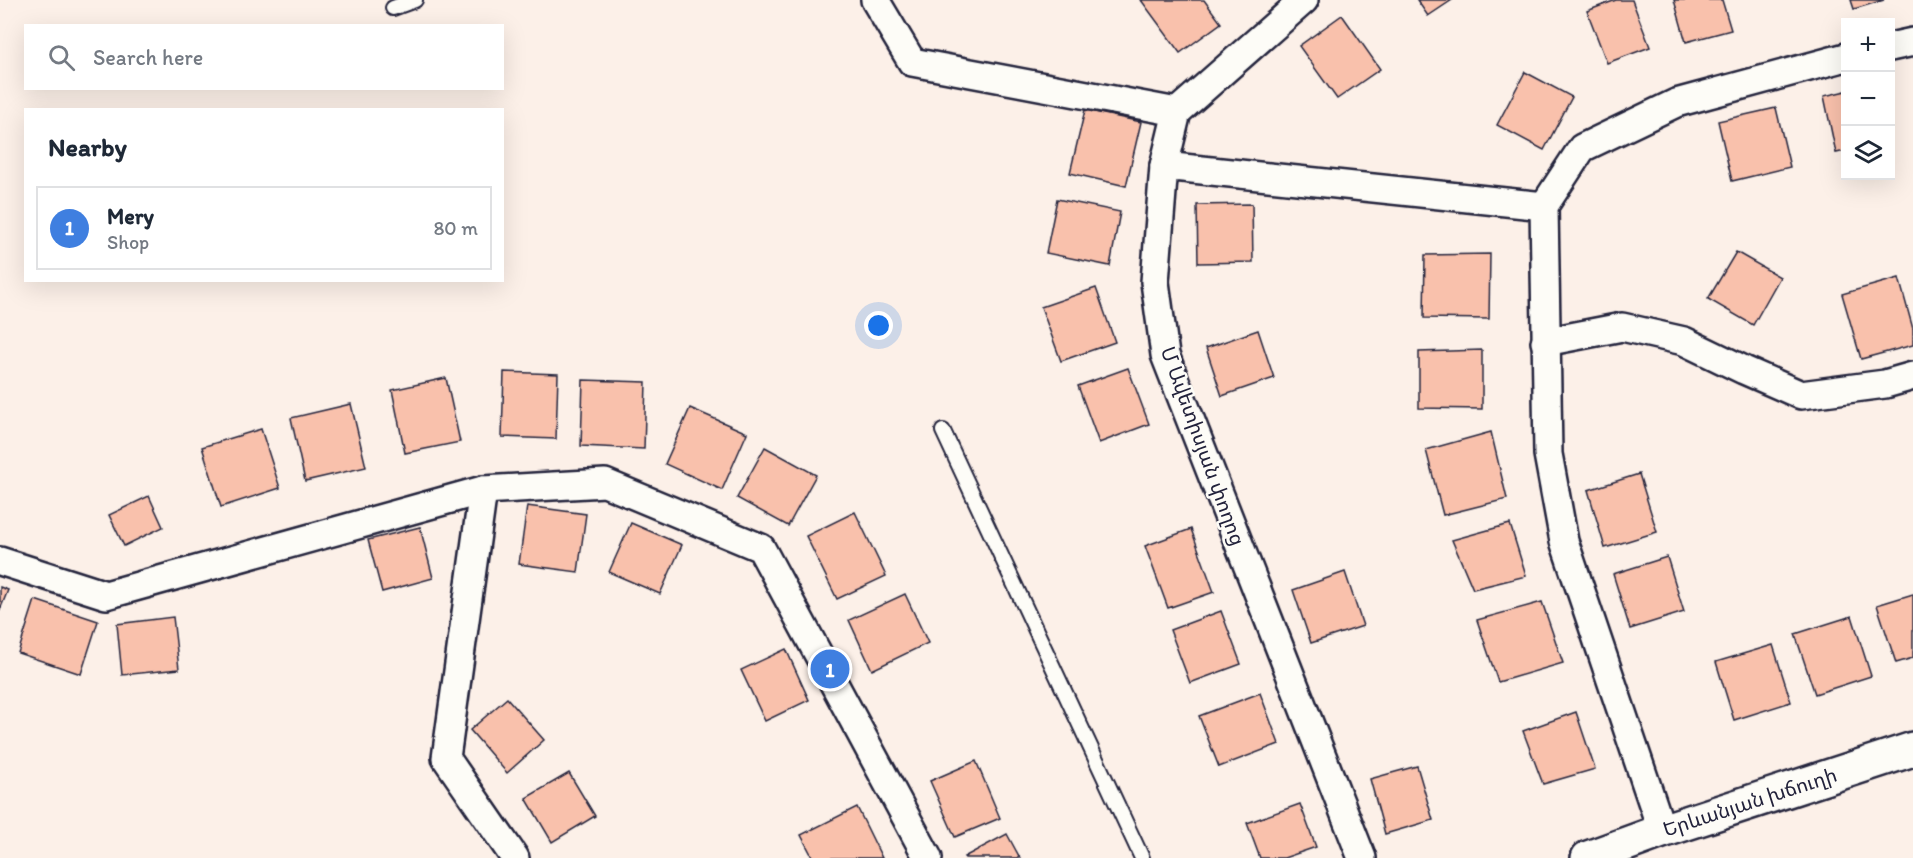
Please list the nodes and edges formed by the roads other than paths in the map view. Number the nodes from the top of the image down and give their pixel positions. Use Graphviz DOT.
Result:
graph roads {
  1 [pos="415,0"];
  2 [pos="875,0"];
  3 [pos="1304,0"];
  4 [pos="393,8"];
  5 [pos="1913,42"];
  6 [pos="1895,46"];
  7 [pos="1841,58"];
  8 [pos="1177,112"];
  9 [pos="1164,166"];
  10 [pos="1544,206"];
  11 [pos="1545,342"];
  12 [pos="1913,376"];
  13 [pos="943,431"];
  14 [pos="483,490"];
  15 [pos="0,561"];
  16 [pos="1913,749"];
  17 [pos="1662,831"];
  18 [pos="1598,856"];
  19 [pos="515,858"];
  20 [pos="928,858"];
  21 [pos="1142,858"];
  22 [pos="1362,858"];
  1 -- 4 [label="lane"];
  2 -- 8 [label="street"];
  3 -- 8 [label="street"];
  5 -- 6 [label="street"];
  7 -- 10 [label="street"];
  8 -- 9 [label="street, Մ Ավետիսյան փողոց"];
  9 -- 10 [label="street"];
  9 -- 22 [label="street, Մ Ավետիսյան փողոց"];
  10 -- 11 [label="street"];
  11 -- 12 [label="street"];
  11 -- 17 [label="street"];
  13 -- 21 [label="lane"];
  14 -- 15 [label="street"];
  14 -- 19 [label="street"];
  14 -- 20 [label="street"];
  16 -- 17 [label="street, Երևանյան խճուղի"];
  17 -- 18 [label="street, Երևանյան խճուղի"];
}
